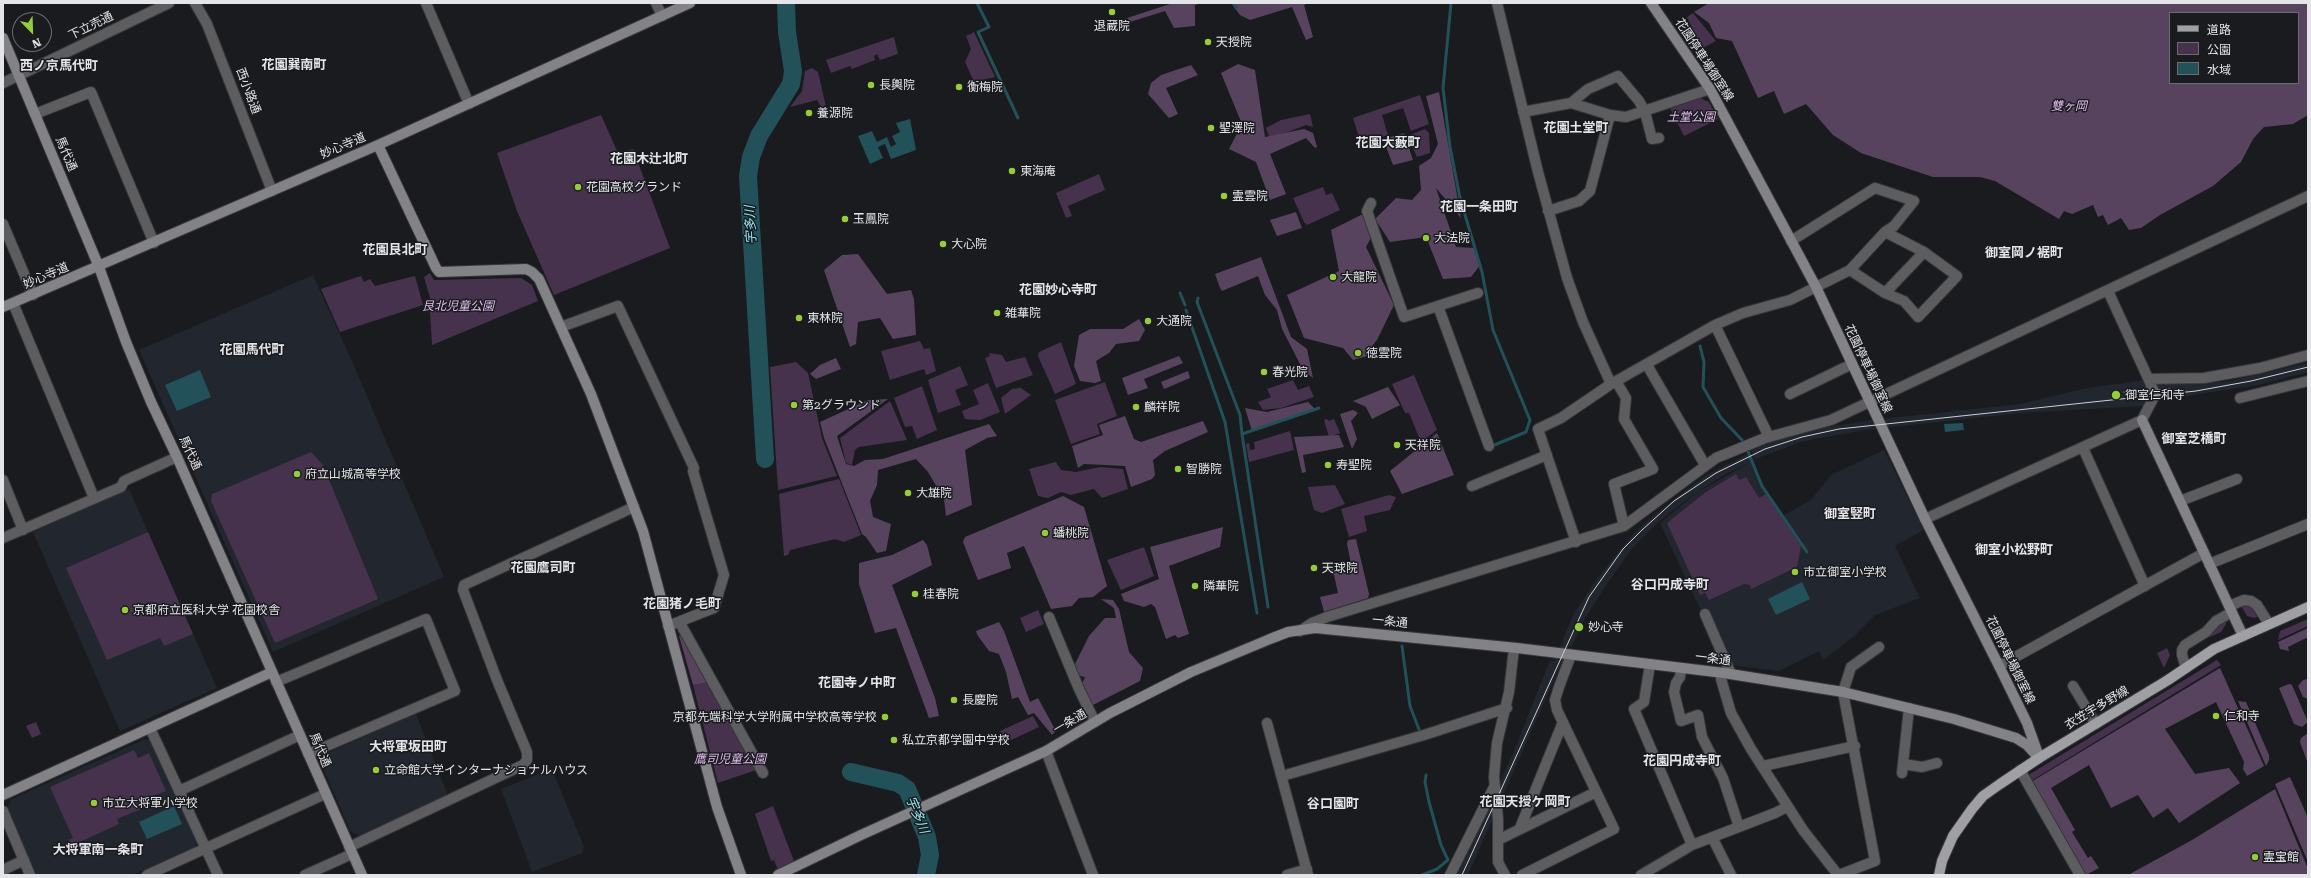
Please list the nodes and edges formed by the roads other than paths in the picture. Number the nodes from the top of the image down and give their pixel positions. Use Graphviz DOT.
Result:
graph roads {
  1 [pos="169,3"];
  2 [pos="195,3"];
  3 [pos="426,3"];
  4 [pos="656,3"];
  5 [pos="690,3"];
  6 [pos="1497,3"];
  7 [pos="1651,3"];
  8 [pos="662,16"];
  9 [pos="3,38"];
  10 [pos="19,76"];
  11 [pos="3,83"];
  12 [pos="1710,89"];
  13 [pos="1572,103"];
  14 [pos="469,104"];
  15 [pos="1523,112"];
  16 [pos="1645,112"];
  17 [pos="35,114"];
  18 [pos="1610,115"];
  19 [pos="1659,138"];
  20 [pos="378,145"];
  21 [pos="272,191"];
  22 [pos="2308,196"];
  23 [pos="1371,203"];
  24 [pos="1548,211"];
  25 [pos="3,224"];
  26 [pos="1885,232"];
  27 [pos="1791,240"];
  28 [pos="154,243"];
  29 [pos="1924,252"];
  30 [pos="99,267"];
  31 [pos="1850,270"];
  32 [pos="1816,288"];
  33 [pos="2108,291"];
  34 [pos="1478,293"];
  35 [pos="1885,293"];
  36 [pos="33,295"];
  37 [pos="13,303"];
  38 [pos="1438,306"];
  39 [pos="3,307"];
  40 [pos="1715,325"];
  41 [pos="561,327"];
  42 [pos="2308,356"];
  43 [pos="1852,364"];
  44 [pos="1647,365"];
  45 [pos="2150,379"];
  46 [pos="2308,381"];
  47 [pos="1614,383"];
  48 [pos="1790,394"];
  49 [pos="2240,398"];
  50 [pos="1870,402"];
  51 [pos="2142,420"];
  52 [pos="1769,437"];
  53 [pos="1490,446"];
  54 [pos="2083,448"];
  55 [pos="1547,455"];
  56 [pos="177,457"];
  57 [pos="1704,465"];
  58 [pos="2236,478"];
  59 [pos="3,480"];
  60 [pos="1472,486"];
  61 [pos="94,498"];
  62 [pos="2180,502"];
  63 [pos="634,507"];
  64 [pos="1925,520"];
  65 [pos="2308,524"];
  66 [pos="1624,526"];
  67 [pos="23,530"];
  68 [pos="3,538"];
  69 [pos="1576,542"];
  70 [pos="2204,553"];
  71 [pos="2210,564"];
  72 [pos="2145,586"];
  73 [pos="2308,607"];
  74 [pos="2230,609"];
  75 [pos="1705,614"];
  76 [pos="1049,617"];
  77 [pos="680,623"];
  78 [pos="2269,624"];
  79 [pos="668,626"];
  80 [pos="1300,631"];
  81 [pos="2243,636"];
  82 [pos="1879,647"];
  83 [pos="1514,648"];
  84 [pos="1571,655"];
  85 [pos="1650,664"];
  86 [pos="1999,666"];
  87 [pos="1681,668"];
  88 [pos="2186,668"];
  89 [pos="272,672"];
  90 [pos="1726,674"];
  91 [pos="276,682"];
  92 [pos="2073,686"];
  93 [pos="1843,692"];
  94 [pos="1507,708"];
  95 [pos="1909,708"];
  96 [pos="1095,722"];
  97 [pos="1563,722"];
  98 [pos="1267,723"];
  99 [pos="2096,724"];
  100 [pos="150,728"];
  101 [pos="300,736"];
  102 [pos="1855,746"];
  103 [pos="1046,751"];
  104 [pos="308,754"];
  105 [pos="2039,758"];
  106 [pos="1937,762"];
  107 [pos="1763,766"];
  108 [pos="2020,770"];
  109 [pos="763,773"];
  110 [pos="1282,776"];
  111 [pos="1494,787"];
  112 [pos="179,792"];
  113 [pos="1596,792"];
  114 [pos="325,794"];
  115 [pos="3,795"];
  116 [pos="1787,807"];
  117 [pos="3,811"];
  118 [pos="1739,827"];
  119 [pos="1520,828"];
  120 [pos="1712,837"];
  121 [pos="1498,840"];
  122 [pos="1692,845"];
  123 [pos="205,848"];
  124 [pos="351,850"];
  125 [pos="24,860"];
  126 [pos="3,870"];
  127 [pos="1307,872"];
  128 [pos="30,875"];
  129 [pos="147,875"];
  130 [pos="218,875"];
  131 [pos="305,875"];
  132 [pos="362,875"];
  133 [pos="742,875"];
  134 [pos="778,875"];
  135 [pos="1093,875"];
  136 [pos="1287,875"];
  137 [pos="1450,875"];
  138 [pos="1505,875"];
  139 [pos="1522,875"];
  140 [pos="1641,875"];
  141 [pos="1731,875"];
  142 [pos="1839,875"];
  143 [pos="1939,875"];
  144 [pos="2080,875"];
  1 -- 10 [label="street, 下立売通"];
  2 -- 21 [label="street, 西小路通"];
  3 -- 14 [label="street"];
  4 -- 8 [label="street"];
  5 -- 8 [label="main road, 妙心寺道"];
  6 -- 15 [label="street"];
  7 -- 12 [label="main road, 花園停車場御室線"];
  8 -- 14 [label="main road, 妙心寺道"];
  9 -- 10 [label="main road, 馬代通"];
  10 -- 11 [label="street, 下立売通"];
  10 -- 17 [label="main road, 馬代通"];
  12 -- 16 [label="street"];
  12 -- 27 [label="main road, 花園停車場御室線"];
  13 -- 15 [label="street"];
  13 -- 16 [label="street"];
  13 -- 18 [label="street"];
  14 -- 20 [label="main road, 妙心寺道"];
  15 -- 24 [label="street"];
  16 -- 18 [label="street"];
  16 -- 19 [label="street"];
  17 -- 28 [label="street"];
  17 -- 30 [label="main road, 馬代通"];
  18 -- 24 [label="street"];
  20 -- 21 [label="main road, 妙心寺道"];
  20 -- 41 [label="main road"];
  21 -- 28 [label="main road, 妙心寺道"];
  22 -- 33 [label="street"];
  23 -- 38 [label="street"];
  24 -- 47 [label="street"];
  25 -- 36 [label="street"];
  26 -- 27 [label="street"];
  26 -- 29 [label="street"];
  26 -- 31 [label="street"];
  27 -- 32 [label="main road, 花園停車場御室線"];
  28 -- 30 [label="main road, 妙心寺道"];
  29 -- 35 [label="street"];
  29 -- 35 [label="street"];
  30 -- 36 [label="main road, 妙心寺道"];
  30 -- 56 [label="main road, 馬代通"];
  31 -- 32 [label="street"];
  31 -- 35 [label="street"];
  32 -- 40 [label="street"];
  32 -- 43 [label="main road, 花園停車場御室線"];
  33 -- 45 [label="street"];
  33 -- 50 [label="street"];
  34 -- 38 [label="street"];
  36 -- 37 [label="main road, 妙心寺道"];
  37 -- 39 [label="main road, 妙心寺道"];
  37 -- 61 [label="street"];
  38 -- 53 [label="street"];
  40 -- 44 [label="street"];
  40 -- 52 [label="street"];
  41 -- 63 [label="main road"];
  41 -- 77 [label="street"];
  42 -- 45 [label="street"];
  43 -- 48 [label="street"];
  43 -- 50 [label="main road, 花園停車場御室線"];
  44 -- 47 [label="street"];
  44 -- 57 [label="street"];
  45 -- 51 [label="street"];
  46 -- 49 [label="street"];
  47 -- 55 [label="street"];
  47 -- 66 [label="street"];
  50 -- 52 [label="street"];
  50 -- 64 [label="main road, 花園停車場御室線"];
  51 -- 54 [label="street"];
  51 -- 62 [label="main road"];
  52 -- 57 [label="street"];
  54 -- 64 [label="street"];
  54 -- 72 [label="street"];
  55 -- 60 [label="street"];
  55 -- 69 [label="street"];
  56 -- 61 [label="street"];
  56 -- 89 [label="main road, 馬代通"];
  57 -- 66 [label="street"];
  58 -- 62 [label="street"];
  59 -- 67 [label="street"];
  61 -- 67 [label="street"];
  62 -- 70 [label="main road"];
  63 -- 79 [label="main road"];
  63 -- 124 [label="street"];
  64 -- 86 [label="main road, 花園停車場御室線"];
  65 -- 71 [label="street"];
  66 -- 69 [label="street"];
  67 -- 68 [label="street"];
  69 -- 80 [label="street"];
  70 -- 71 [label="main road"];
  70 -- 72 [label="street"];
  71 -- 74 [label="main road"];
  72 -- 86 [label="street"];
  73 -- 78 [label="main road, 衣笠宇多野線"];
  74 -- 78 [label="street"];
  74 -- 81 [label="main road"];
  74 -- 88 [label="street"];
  75 -- 90 [label="street"];
  76 -- 96 [label="street"];
  77 -- 79 [label="street"];
  77 -- 109 [label="street"];
  78 -- 81 [label="main road, 衣笠宇多野線"];
  79 -- 133 [label="main road"];
  80 -- 83 [label="main road, 一条通"];
  80 -- 96 [label="main road, 一条通"];
  81 -- 88 [label="main road, 衣笠宇多野線"];
  82 -- 93 [label="street"];
  83 -- 84 [label="main road, 一条通"];
  83 -- 94 [label="street"];
  84 -- 85 [label="main road, 一条通"];
  84 -- 97 [label="street"];
  85 -- 87 [label="main road, 一条通"];
  85 -- 122 [label="street"];
  86 -- 105 [label="main road, 花園停車場御室線"];
  87 -- 90 [label="main road, 一条通"];
  87 -- 118 [label="street"];
  88 -- 99 [label="main road, 衣笠宇多野線"];
  89 -- 91 [label="main road, 馬代通"];
  89 -- 100 [label="main road"];
  90 -- 93 [label="main road, 一条通"];
  90 -- 107 [label="street"];
  91 -- 101 [label="main road, 馬代通"];
  91 -- 104 [label="street"];
  92 -- 99 [label="street"];
  93 -- 95 [label="main road, 一条通"];
  93 -- 102 [label="street"];
  94 -- 110 [label="street"];
  94 -- 111 [label="street"];
  95 -- 105 [label="main road, 一条通"];
  95 -- 106 [label="street"];
  96 -- 103 [label="main road, 一条通"];
  97 -- 113 [label="street"];
  97 -- 119 [label="street"];
  98 -- 110 [label="street"];
  99 -- 105 [label="main road, 衣笠宇多野線"];
  100 -- 112 [label="street"];
  100 -- 115 [label="main road"];
  101 -- 104 [label="main road, 馬代通"];
  101 -- 112 [label="street"];
  102 -- 107 [label="street"];
  102 -- 142 [label="street"];
  103 -- 134 [label="main road, 一条通"];
  103 -- 135 [label="street"];
  104 -- 114 [label="main road, 馬代通"];
  105 -- 108 [label="main road, 衣笠宇多野線"];
  107 -- 116 [label="street"];
  108 -- 143 [label="main road, 衣笠宇多野線"];
  108 -- 144 [label="street"];
  110 -- 127 [label="street"];
  111 -- 121 [label="street"];
  111 -- 137 [label="street"];
  112 -- 123 [label="street"];
  113 -- 119 [label="street"];
  113 -- 139 [label="street"];
  114 -- 123 [label="street"];
  114 -- 124 [label="main road, 馬代通"];
  116 -- 118 [label="street"];
  116 -- 142 [label="street"];
  117 -- 125 [label="street"];
  118 -- 120 [label="street"];
  119 -- 121 [label="street"];
  120 -- 122 [label="street"];
  120 -- 141 [label="street"];
  121 -- 138 [label="street"];
  122 -- 140 [label="street"];
  123 -- 129 [label="street"];
  123 -- 130 [label="street"];
  124 -- 131 [label="street"];
  124 -- 132 [label="main road, 馬代通"];
  125 -- 126 [label="street"];
  125 -- 128 [label="street"];
  127 -- 136 [label="street"];
}
